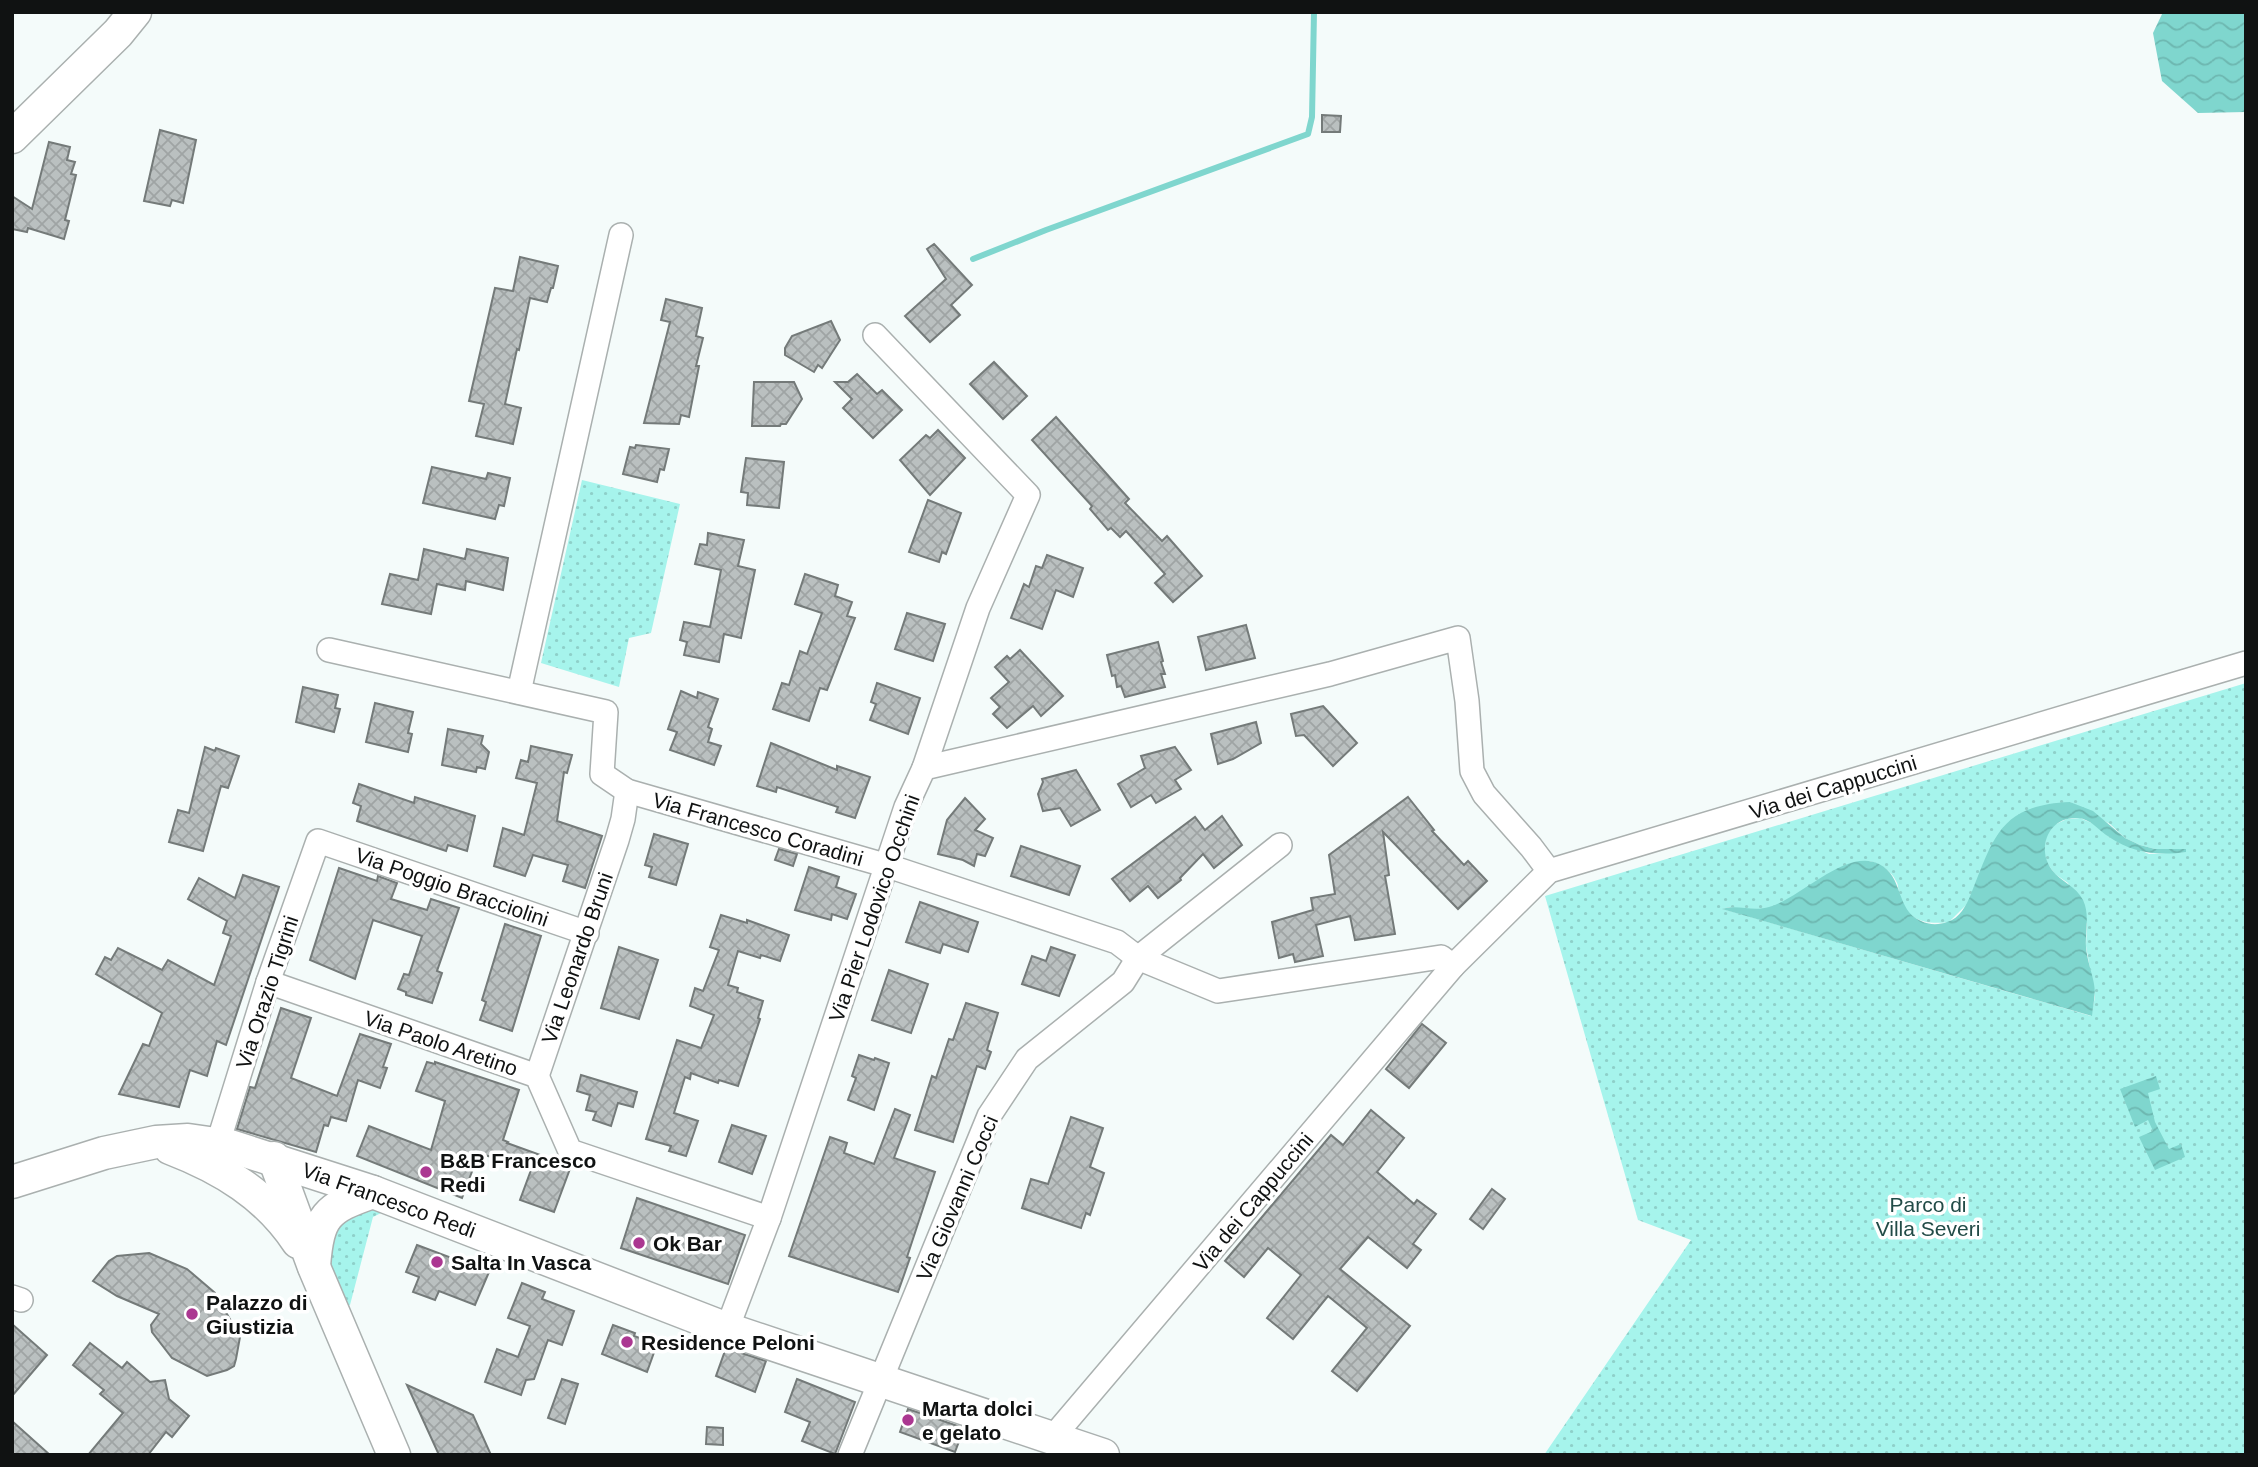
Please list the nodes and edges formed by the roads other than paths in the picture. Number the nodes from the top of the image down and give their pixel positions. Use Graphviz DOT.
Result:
graph roads {
  1 [pos="135,12"];
  2 [pos="12,137"];
  3 [pos="621,235"];
  4 [pos="874,335"];
  5 [pos="329,650"];
  6 [pos="2246,663"];
  7 [pos="519,692"];
  8 [pos="924,768"];
  9 [pos="627,791"];
  10 [pos="318,841"];
  11 [pos="1280,845"];
  12 [pos="888,866"];
  13 [pos="1549,871"];
  14 [pos="587,933"];
  15 [pos="1138,958"];
  16 [pos="1453,966"];
  17 [pos="268,982"];
  18 [pos="537,1076"];
  19 [pos="156,1142"];
  20 [pos="218,1143"];
  21 [pos="274,1158"];
  22 [pos="12,1182"];
  23 [pos="373,1192"];
  24 [pos="769,1218"];
  25 [pos="314,1267"];
  26 [pos="727,1329"];
  27 [pos="882,1379"];
  28 [pos="1053,1437"];
  29 [pos="394,1455"];
  30 [pos="850,1455"];
  31 [pos="1103,1455"];
  1 -- 2 [label="street"];
  3 -- 7 [label="street"];
  4 -- 8 [label="street"];
  5 -- 7 [label="street, Via Francesco Coradini"];
  6 -- 13 [label="street, Via dei Cappuccini"];
  7 -- 9 [label="street, Via Francesco Coradini"];
  8 -- 12 [label="street, Via Pier Lodovico Occhini"];
  8 -- 13 [label="street, Via Pier Lodovico Occhini"];
  9 -- 12 [label="street, Via Francesco Coradini"];
  9 -- 14 [label="street, Via Leonardo Bruni"];
  10 -- 14 [label="street, Via Poggio Bracciolini"];
  10 -- 17 [label="street, Via Orazio Tigrini"];
  11 -- 15 [label="street, Via Giovanni Cocci"];
  12 -- 15 [label="street, Via Francesco Coradini"];
  12 -- 24 [label="street, Via Pier Lodovico Occhini"];
  13 -- 16 [label="street, Via dei Cappuccini"];
  14 -- 18 [label="street, Via Leonardo Bruni"];
  15 -- 16 [label="street"];
  15 -- 27 [label="street, Via Giovanni Cocci"];
  16 -- 28 [label="street, Via dei Cappuccini"];
  17 -- 18 [label="street, Via Paolo Aretino"];
  17 -- 20 [label="street, Via Orazio Tigrini"];
  18 -- 24 [label="street, Via Paolo Aretino"];
  19 -- 20 [label="street, Via Francesco Redi"];
  19 -- 22 [label="street, Via Francesco Redi"];
  19 -- 25 [label="street"];
  20 -- 21 [label="street, Via Francesco Redi"];
  21 -- 23 [label="street, Via Francesco Redi"];
  21 -- 25 [label="street"];
  23 -- 25 [label="street"];
  23 -- 26 [label="street, Via Francesco Redi"];
  24 -- 26 [label="street, Via Pier Lodovico Occhini"];
  25 -- 29 [label="street"];
  26 -- 27 [label="street, Via Francesco Redi"];
  27 -- 28 [label="street, Via Francesco Redi"];
  27 -- 30 [label="street, Via Giovanni Cocci"];
  28 -- 31 [label="street, Via Francesco Redi"];
}
